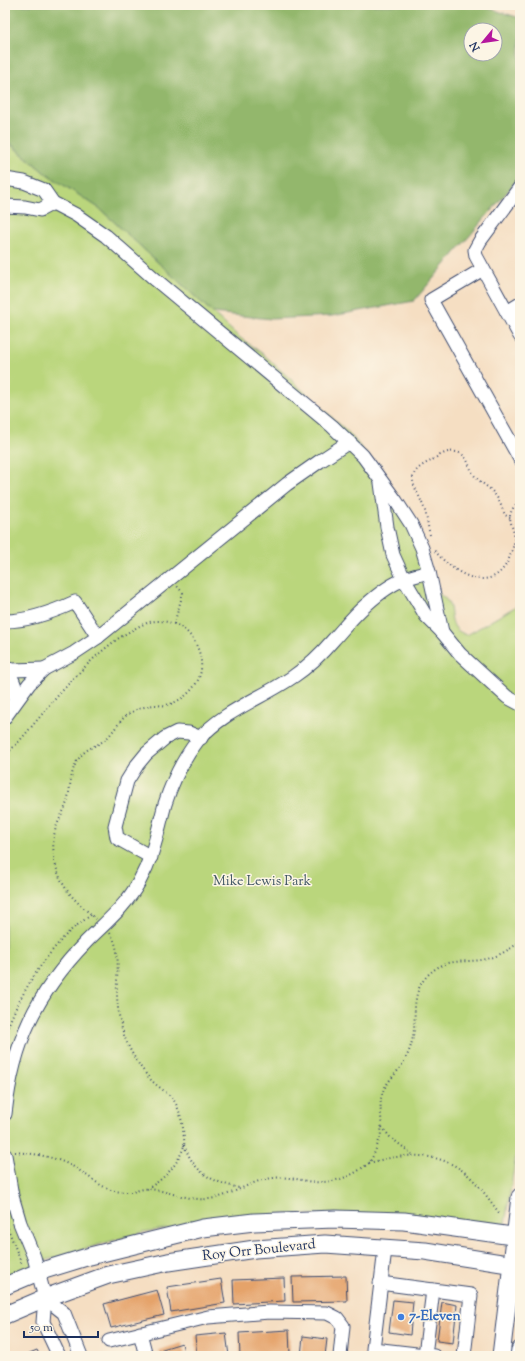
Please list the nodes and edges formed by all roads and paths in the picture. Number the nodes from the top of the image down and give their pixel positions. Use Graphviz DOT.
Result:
graph roads {
  1 [pos="5,179"];
  2 [pos="520,187"];
  3 [pos="56,204"];
  4 [pos="5,206"];
  5 [pos="483,269"];
  6 [pos="520,304"];
  7 [pos="506,312"];
  8 [pos="520,336"];
  9 [pos="349,442"];
  10 [pos="520,459"];
  11 [pos="381,481"];
  12 [pos="520,502"];
  13 [pos="510,518"];
  14 [pos="430,537"];
  15 [pos="433,547"];
  16 [pos="429,572"];
  17 [pos="170,578"];
  18 [pos="404,579"];
  19 [pos="5,621"];
  20 [pos="174,624"];
  21 [pos="442,632"];
  22 [pos="98,637"];
  23 [pos="5,668"];
  24 [pos="44,669"];
  25 [pos="5,671"];
  26 [pos="520,704"];
  27 [pos="14,705"];
  28 [pos="5,717"];
  29 [pos="201,738"];
  30 [pos="151,857"];
  31 [pos="91,914"];
  32 [pos="520,942"];
  33 [pos="6,1030"];
  34 [pos="5,1034"];
  35 [pos="5,1114"];
  36 [pos="382,1127"];
  37 [pos="184,1144"];
  38 [pos="9,1153"];
  39 [pos="413,1155"];
  40 [pos="369,1163"];
  41 [pos="240,1188"];
  42 [pos="520,1197"];
  43 [pos="500,1214"];
  44 [pos="518,1237"];
  45 [pos="384,1249"];
  46 [pos="516,1265"];
  47 [pos="38,1272"];
  48 [pos="380,1284"];
  49 [pos="5,1286"];
  50 [pos="433,1290"];
  51 [pos="45,1298"];
  52 [pos="5,1315"];
  53 [pos="140,1333"];
  54 [pos="109,1340"];
  55 [pos="520,1350"];
  56 [pos="59,1356"];
  57 [pos="82,1356"];
  58 [pos="146,1356"];
  59 [pos="340,1356"];
  60 [pos="429,1356"];
  61 [pos="464,1356"];
  62 [pos="501,1356"];
  63 [pos="519,1356"];
  1 -- 3 [label="street"];
  2 -- 5 [label="street"];
  3 -- 4 [label="street"];
  3 -- 9 [label="street"];
  5 -- 7 [label="street"];
  5 -- 10 [label="street"];
  6 -- 7 [label="street"];
  7 -- 8 [label="street"];
  9 -- 11 [label="street"];
  9 -- 17 [label="street"];
  11 -- 16 [label="street"];
  11 -- 18 [label="street"];
  12 -- 13 [label="path"];
  13 -- 14 [label="path"];
  13 -- 15 [label="path"];
  16 -- 18 [label="street"];
  16 -- 21 [label="street"];
  17 -- 20 [label="path"];
  17 -- 22 [label="street"];
  18 -- 21 [label="street"];
  18 -- 29 [label="street"];
  19 -- 22 [label="street"];
  21 -- 26 [label="street"];
  22 -- 24 [label="street"];
  23 -- 24 [label="street"];
  24 -- 27 [label="street"];
  25 -- 27 [label="street"];
  27 -- 28 [label="street"];
  29 -- 30 [label="street"];
  29 -- 30 [label="street"];
  30 -- 35 [label="street"];
  31 -- 33 [label="path"];
  32 -- 36 [label="path"];
  33 -- 34 [label="path"];
  36 -- 39 [label="path"];
  36 -- 40 [label="path"];
  37 -- 41 [label="path"];
  38 -- 41 [label="path"];
  38 -- 47 [label="street"];
  39 -- 40 [label="path"];
  39 -- 43 [label="path"];
  40 -- 41 [label="path"];
  42 -- 44 [label="main road"];
  44 -- 46 [label="main road"];
  44 -- 47 [label="main road, Roy Orr Boulevard"];
  45 -- 46 [label="main road, Roy Orr Boulevard"];
  45 -- 48 [label="street"];
  45 -- 51 [label="main road, Roy Orr Boulevard"];
  46 -- 62 [label="main road"];
  47 -- 49 [label="main road, Roy Orr Boulevard"];
  47 -- 51 [label="street"];
  48 -- 50 [label="street"];
  48 -- 60 [label="street"];
  50 -- 60 [label="street"];
  50 -- 61 [label="street"];
  51 -- 52 [label="main road, Roy Orr Boulevard"];
  51 -- 56 [label="street"];
  51 -- 57 [label="street"];
  53 -- 54 [label="street"];
  53 -- 58 [label="street"];
  53 -- 59 [label="street"];
  55 -- 63 [label="main road"];
}
